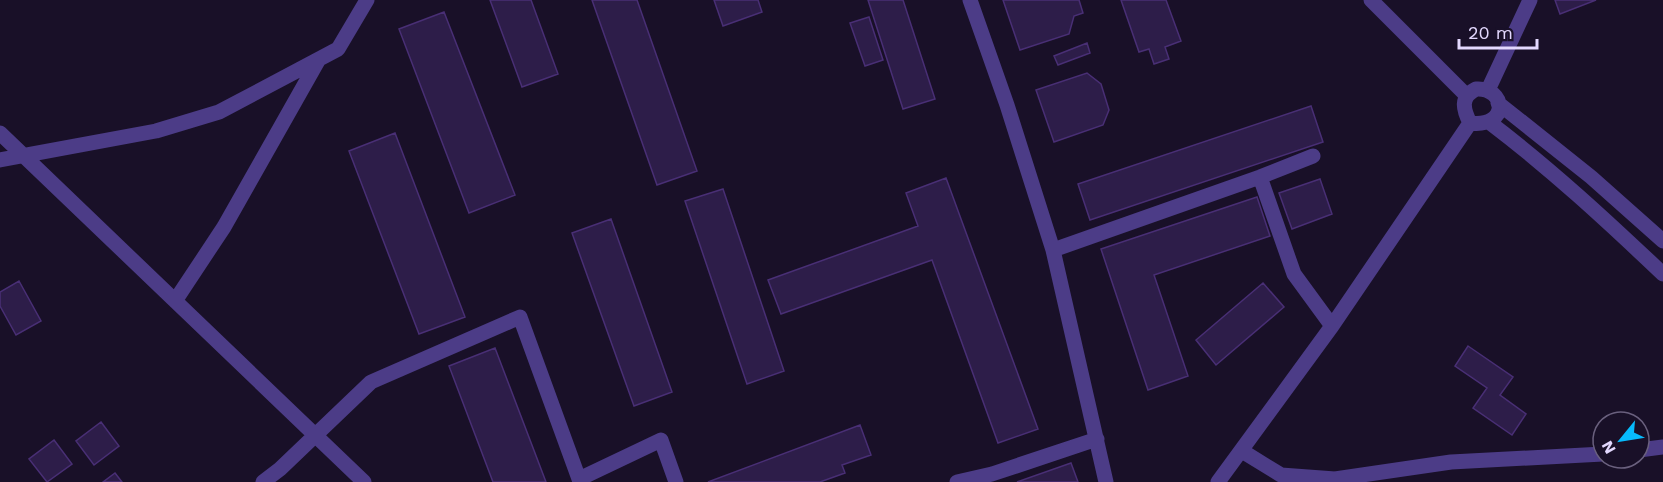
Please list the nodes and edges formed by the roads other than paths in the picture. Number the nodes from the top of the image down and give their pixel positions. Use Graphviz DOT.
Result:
graph roads {
  1 [pos="367,0"];
  2 [pos="970,0"];
  3 [pos="1371,0"];
  4 [pos="1530,0"];
  5 [pos="319,59"];
  6 [pos="1488,90"];
  7 [pos="1467,96"];
  8 [pos="1498,103"];
  9 [pos="1489,122"];
  10 [pos="1470,123"];
  11 [pos="0,133"];
  12 [pos="24,156"];
  13 [pos="1313,156"];
  14 [pos="0,160"];
  15 [pos="1260,177"];
  16 [pos="1663,241"];
  17 [pos="1053,250"];
  18 [pos="1663,274"];
  19 [pos="174,301"];
  20 [pos="1332,326"];
  21 [pos="316,435"];
  22 [pos="1097,439"];
  23 [pos="1242,451"];
  24 [pos="1591,455"];
  25 [pos="263,482"];
  26 [pos="364,482"];
  27 [pos="676,482"];
  28 [pos="957,482"];
  29 [pos="1106,482"];
  30 [pos="1218,482"];
  1 -- 5 [label="street"];
  2 -- 17 [label="street"];
  3 -- 7 [label="street"];
  4 -- 6 [label="street"];
  5 -- 12 [label="street"];
  5 -- 19 [label="street"];
  6 -- 7 [label="street"];
  6 -- 8 [label="street"];
  7 -- 10 [label="street"];
  8 -- 9 [label="street"];
  8 -- 16 [label="street"];
  9 -- 10 [label="street"];
  9 -- 18 [label="street"];
  10 -- 20 [label="street"];
  11 -- 12 [label="street"];
  12 -- 14 [label="street"];
  12 -- 19 [label="street"];
  13 -- 15 [label="street"];
  15 -- 17 [label="street"];
  15 -- 20 [label="street"];
  17 -- 22 [label="street"];
  19 -- 21 [label="street"];
  20 -- 23 [label="street"];
  21 -- 25 [label="street"];
  21 -- 26 [label="street"];
  21 -- 27 [label="street"];
  22 -- 28 [label="street"];
  22 -- 29 [label="street"];
  23 -- 24 [label="street"];
  23 -- 30 [label="street"];
}
